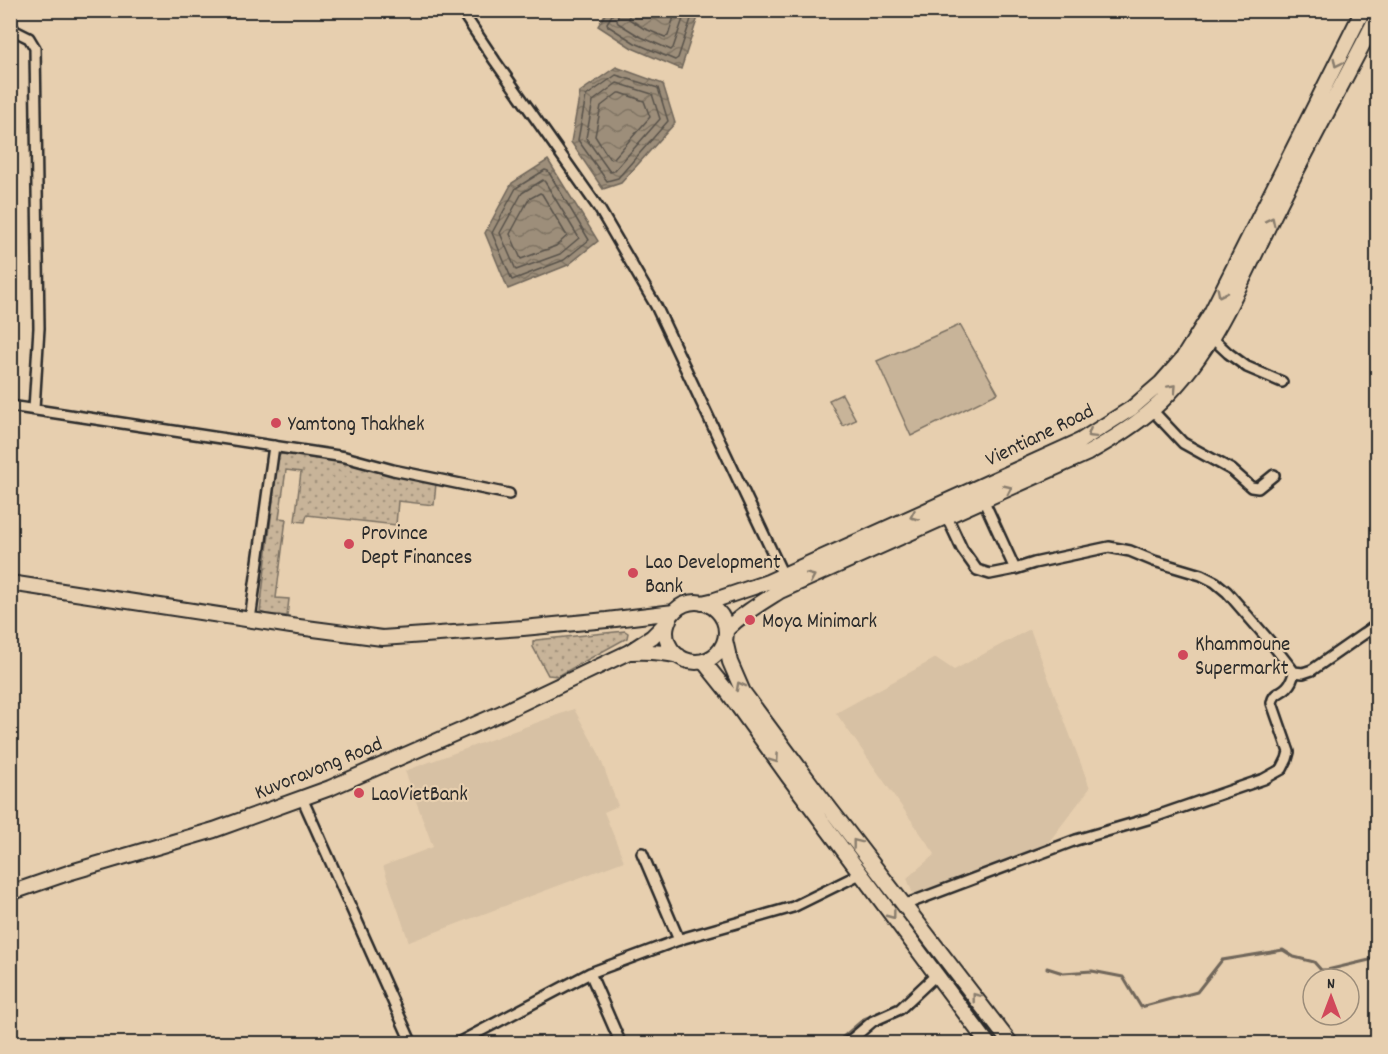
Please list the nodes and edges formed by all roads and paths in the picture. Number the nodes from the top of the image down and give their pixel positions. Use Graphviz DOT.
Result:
graph roads {
  1 [pos="461,10"];
  2 [pos="1363,10"];
  3 [pos="1377,15"];
  4 [pos="10,24"];
  5 [pos="1212,338"];
  6 [pos="1282,382"];
  7 [pos="10,406"];
  8 [pos="34,409"];
  9 [pos="1152,410"];
  10 [pos="274,446"];
  11 [pos="1274,475"];
  12 [pos="509,494"];
  13 [pos="981,494"];
  14 [pos="947,517"];
  15 [pos="1015,569"];
  16 [pos="783,575"];
  17 [pos="10,583"];
  18 [pos="702,603"];
  19 [pos="672,616"];
  20 [pos="250,620"];
  21 [pos="1377,624"];
  22 [pos="726,635"];
  23 [pos="629,652"];
  24 [pos="679,656"];
  25 [pos="703,661"];
  26 [pos="1294,672"];
  27 [pos="302,798"];
  28 [pos="642,854"];
  29 [pos="860,874"];
  30 [pos="10,893"];
  31 [pos="904,905"];
  32 [pos="679,940"];
  33 [pos="590,973"];
  34 [pos="937,974"];
  35 [pos="412,1044"];
  36 [pos="456,1044"];
  37 [pos="621,1044"];
  38 [pos="846,1044"];
  39 [pos="988,1044"];
  40 [pos="1011,1044"];
  1 -- 16 [label="street"];
  2 -- 13 [label="main road, Vientiane Road, one-way"];
  5 -- 3 [label="main road, one-way"];
  4 -- 8 [label="street"];
  5 -- 6 [label="street"];
  9 -- 5 [label="main road, one-way"];
  7 -- 8 [label="street"];
  8 -- 10 [label="street"];
  9 -- 11 [label="street"];
  13 -- 9 [label="main road, one-way"];
  10 -- 12 [label="street"];
  10 -- 20 [label="street"];
  13 -- 14 [label="main road"];
  13 -- 15 [label="street"];
  13 -- 16 [label="main road, Vientiane Road, one-way"];
  14 -- 15 [label="street"];
  22 -- 14 [label="main road, one-way"];
  15 -- 26 [label="street"];
  16 -- 18 [label="main road, Vientiane Road"];
  17 -- 20 [label="main road"];
  18 -- 19 [label="main road"];
  18 -- 22 [label="main road"];
  19 -- 20 [label="main road"];
  19 -- 23 [label="main road, Kuvoravong Road"];
  19 -- 24 [label="main road"];
  21 -- 26 [label="street"];
  22 -- 25 [label="main road"];
  31 -- 22 [label="main road, one-way"];
  23 -- 24 [label="main road"];
  23 -- 27 [label="main road, Kuvoravong Road"];
  24 -- 25 [label="main road"];
  25 -- 29 [label="main road, one-way"];
  26 -- 31 [label="street"];
  27 -- 30 [label="main road, Kuvoravong Road"];
  27 -- 35 [label="street"];
  28 -- 32 [label="street"];
  29 -- 32 [label="street"];
  29 -- 34 [label="main road, one-way"];
  40 -- 31 [label="main road, one-way"];
  32 -- 33 [label="street"];
  33 -- 36 [label="street"];
  33 -- 37 [label="street"];
  34 -- 38 [label="street"];
  34 -- 39 [label="main road"];
}
